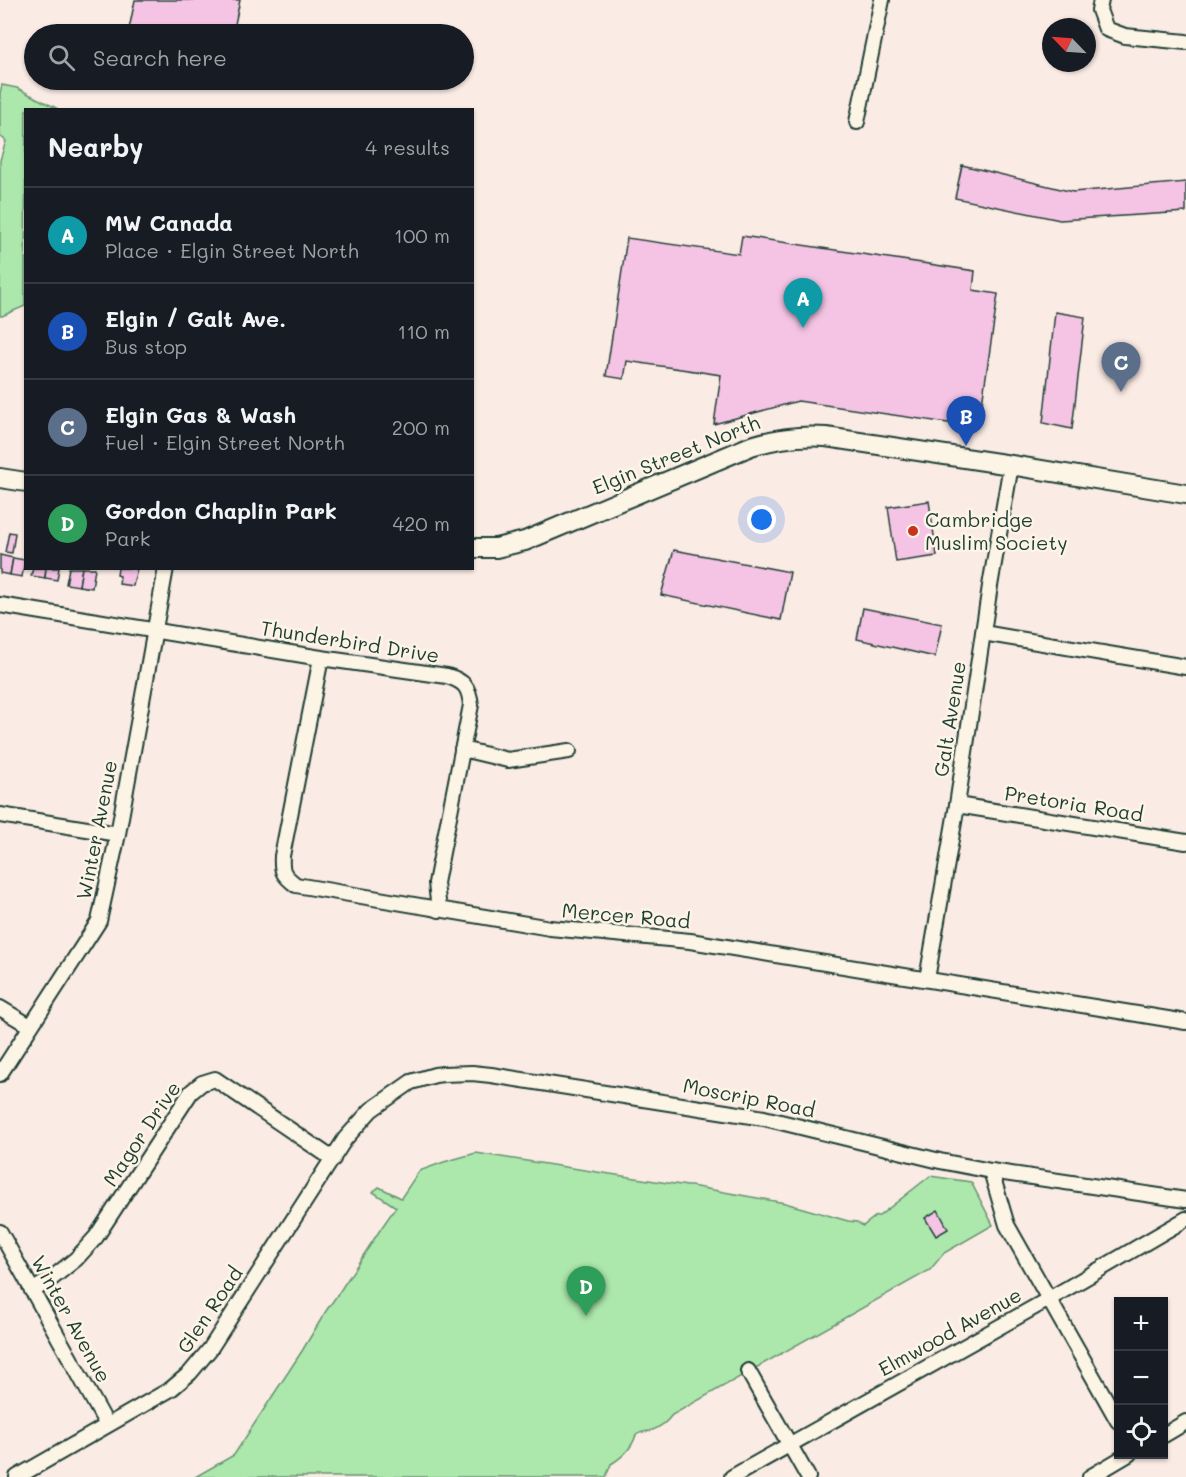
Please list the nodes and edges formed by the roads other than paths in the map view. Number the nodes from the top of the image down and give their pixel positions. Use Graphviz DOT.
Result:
graph roads {
  1 [pos="882,0"];
  2 [pos="1101,0"];
  3 [pos="1186,42"];
  4 [pos="857,122"];
  5 [pos="1011,465"];
  6 [pos="0,478"];
  7 [pos="24,482"];
  8 [pos="1186,494"];
  9 [pos="474,548"];
  10 [pos="166,570"];
  11 [pos="0,605"];
  12 [pos="156,631"];
  13 [pos="983,633"];
  14 [pos="321,658"];
  15 [pos="1186,667"];
  16 [pos="462,749"];
  17 [pos="569,751"];
  18 [pos="957,805"];
  19 [pos="0,815"];
  20 [pos="118,834"];
  21 [pos="1186,842"];
  22 [pos="439,910"];
  23 [pos="927,979"];
  24 [pos="0,1008"];
  25 [pos="1186,1022"];
  26 [pos="30,1026"];
  27 [pos="0,1074"];
  28 [pos="333,1159"];
  29 [pos="991,1171"];
  30 [pos="1186,1200"];
  31 [pos="1186,1219"];
  32 [pos="0,1232"];
  33 [pos="32,1291"];
  34 [pos="1049,1299"];
  35 [pos="748,1371"];
  36 [pos="1114,1412"];
  37 [pos="1186,1422"];
  38 [pos="107,1425"];
  39 [pos="1168,1433"];
  40 [pos="790,1445"];
  41 [pos="1122,1459"];
  42 [pos="17,1477"];
  43 [pos="732,1477"];
  44 [pos="808,1477"];
  45 [pos="1090,1477"];
  1 -- 4 [label="street"];
  2 -- 3 [label="street"];
  5 -- 8 [label="street, Elgin Street North"];
  5 -- 9 [label="street, Elgin Street North"];
  5 -- 13 [label="street, Galt Avenue"];
  6 -- 7 [label="street"];
  10 -- 12 [label="street, Winter Avenue"];
  11 -- 12 [label="street, Thunderbird Drive"];
  12 -- 14 [label="street, Thunderbird Drive"];
  12 -- 20 [label="street, Winter Avenue"];
  13 -- 15 [label="street"];
  13 -- 18 [label="street, Galt Avenue"];
  14 -- 16 [label="street, Thunderbird Drive"];
  14 -- 22 [label="street, Mercer Road"];
  16 -- 17 [label="street"];
  16 -- 22 [label="street, Thunderbird Drive"];
  18 -- 21 [label="street, Pretoria Road"];
  18 -- 23 [label="street, Galt Avenue"];
  19 -- 20 [label="street"];
  20 -- 26 [label="street, Winter Avenue"];
  22 -- 23 [label="street, Mercer Road"];
  23 -- 25 [label="street, Mercer Road"];
  24 -- 26 [label="street"];
  26 -- 27 [label="street, Winter Avenue"];
  28 -- 29 [label="street, Moscrip Road"];
  28 -- 33 [label="street, Magor Drive"];
  28 -- 38 [label="street, Glen Road"];
  29 -- 30 [label="street, Moscrip Road"];
  29 -- 34 [label="street"];
  31 -- 34 [label="street, Elmwood Avenue"];
  32 -- 33 [label="street, Winter Avenue"];
  33 -- 38 [label="street, Winter Avenue"];
  34 -- 36 [label="street"];
  34 -- 40 [label="street, Elmwood Avenue"];
  35 -- 40 [label="street"];
  37 -- 39 [label="street"];
  38 -- 42 [label="street, Glen Road"];
  40 -- 43 [label="street, Elmwood Avenue"];
  40 -- 44 [label="street"];
  41 -- 45 [label="street"];
}
